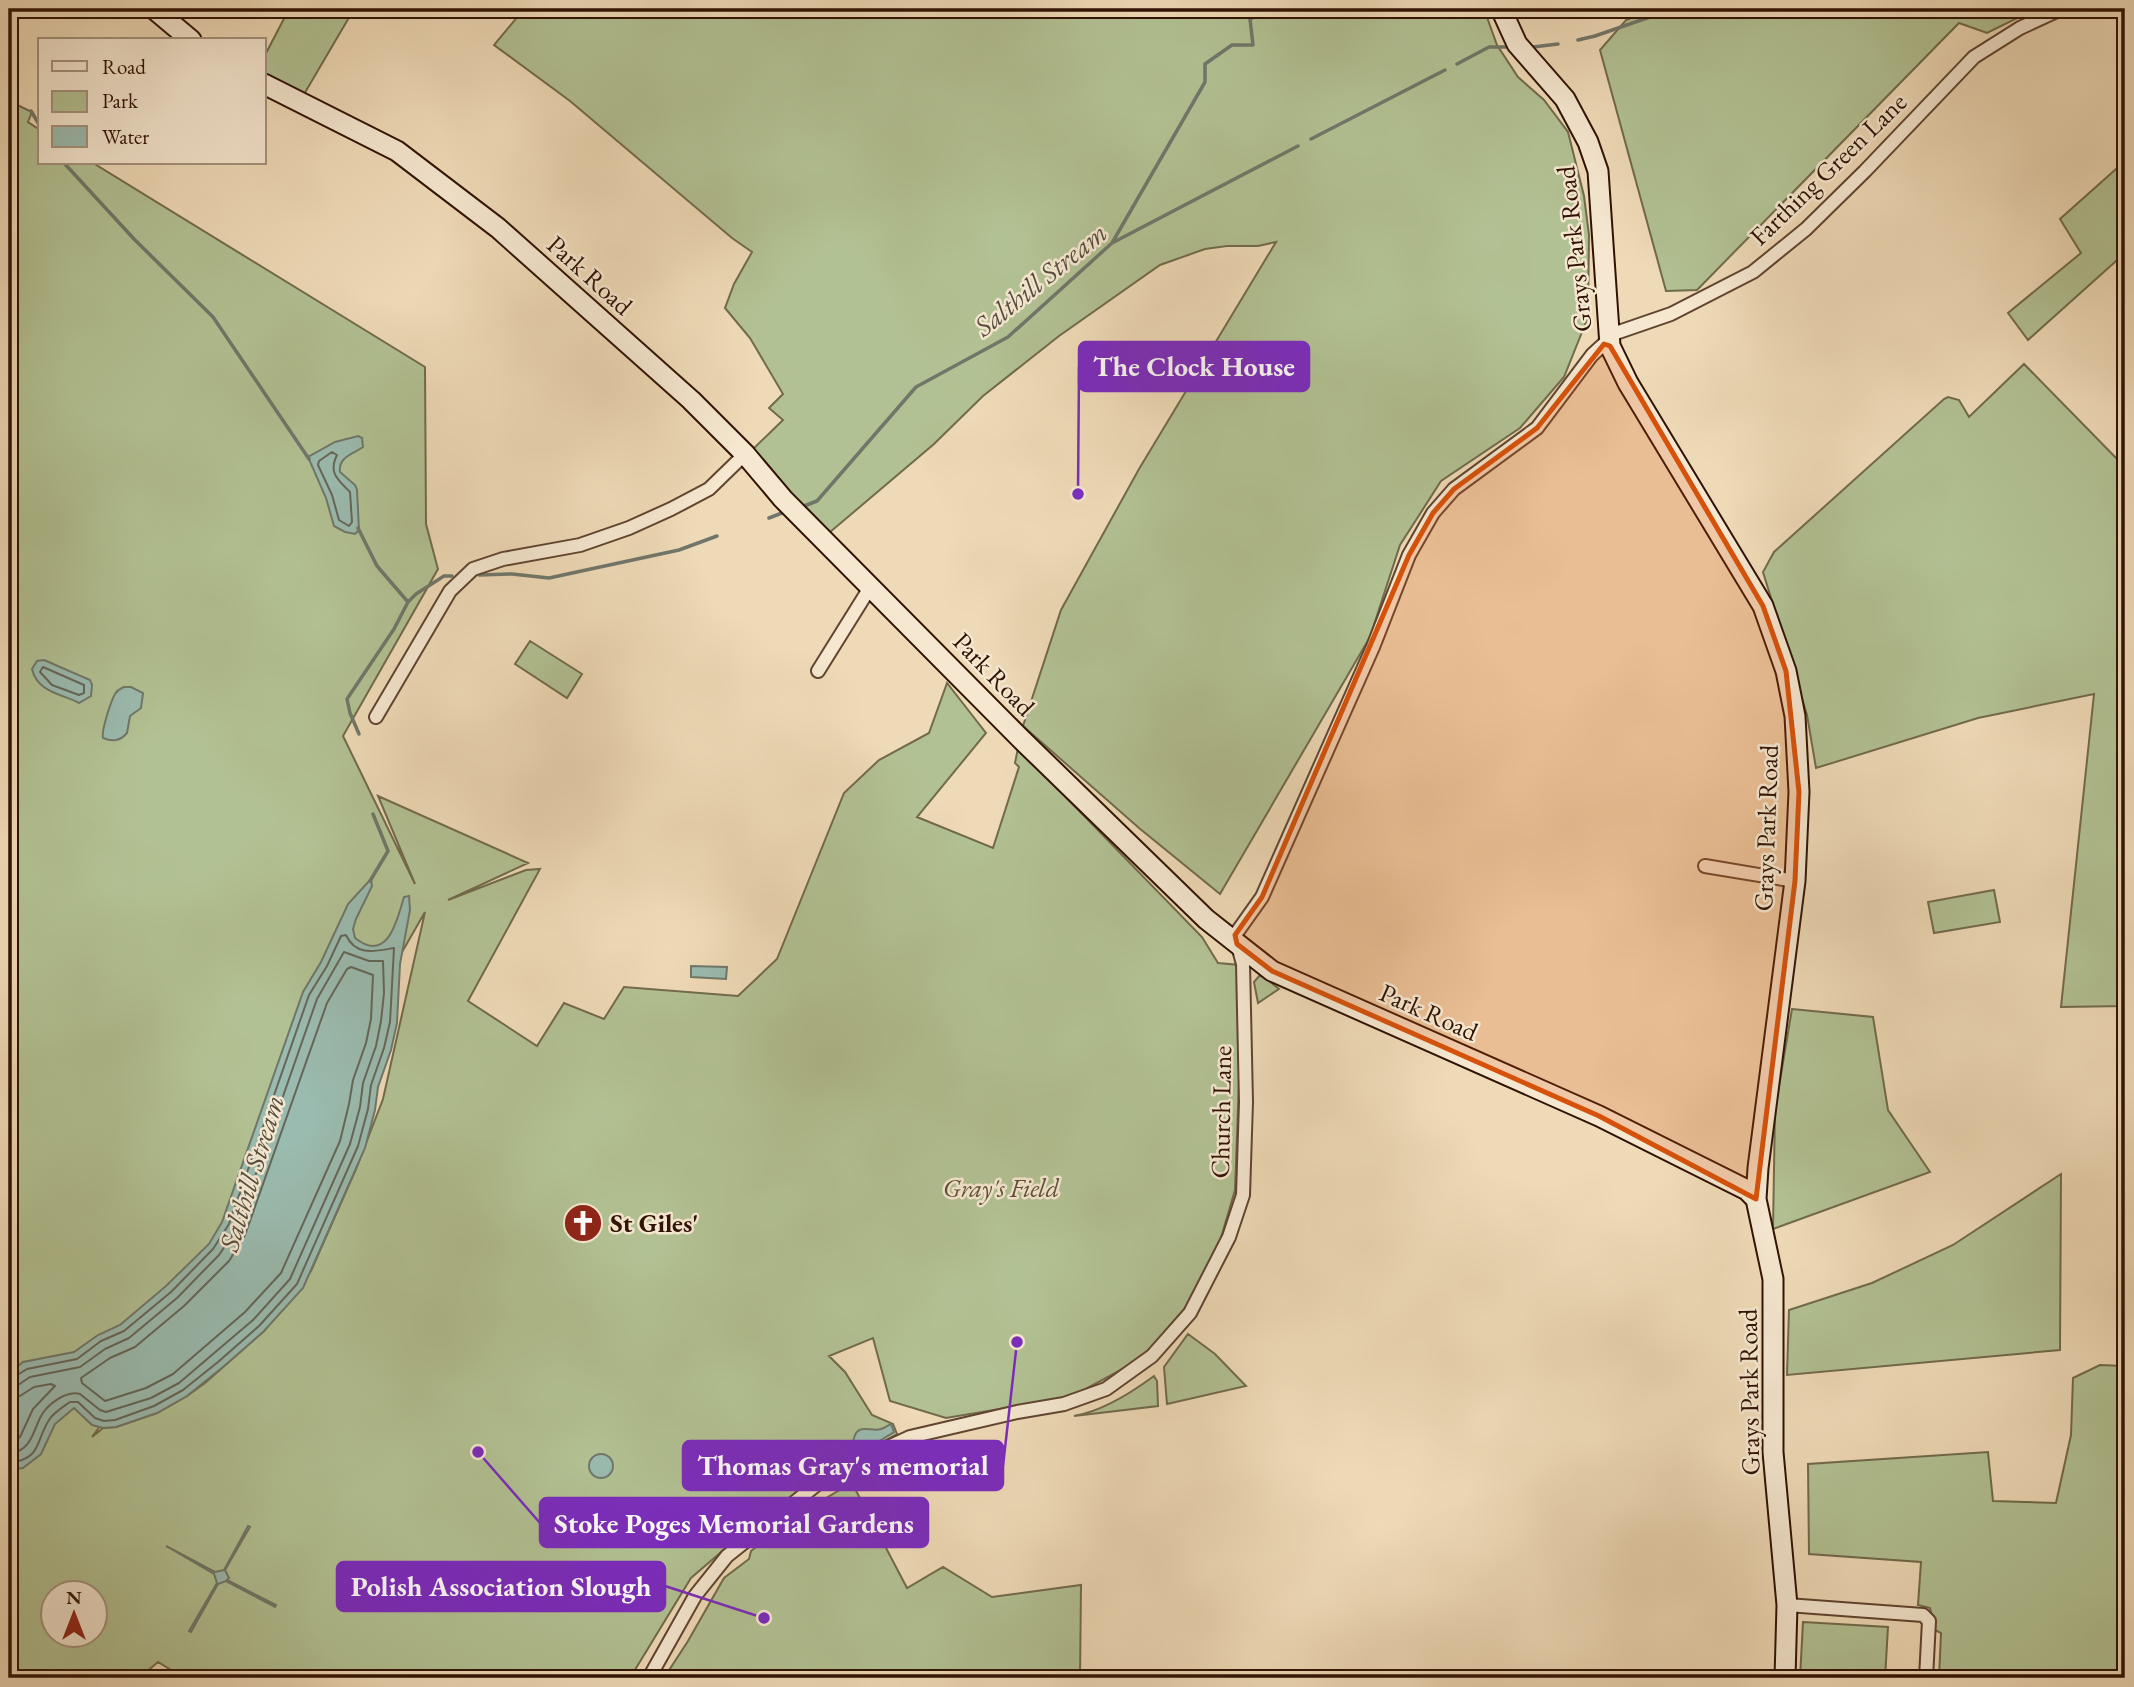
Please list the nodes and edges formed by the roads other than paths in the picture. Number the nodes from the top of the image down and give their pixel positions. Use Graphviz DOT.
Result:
graph roads {
  1 [pos="153,9"];
  2 [pos="1501,9"];
  3 [pos="2061,9"];
  4 [pos="189,38"];
  5 [pos="266,85"];
  6 [pos="1610,340"];
  7 [pos="745,454"];
  8 [pos="871,586"];
  9 [pos="818,671"];
  10 [pos="376,717"];
  11 [pos="1705,866"];
  12 [pos="1795,881"];
  13 [pos="1237,944"];
  14 [pos="1756,1199"];
  15 [pos="1787,1605"];
  16 [pos="649,1678"];
  17 [pos="1785,1678"];
  18 [pos="1926,1678"];
  1 -- 4 [label="main road"];
  2 -- 6 [label="main road, Grays Park Road"];
  3 -- 6 [label="street, Farthing Green Lane"];
  5 -- 7 [label="main road, Park Road"];
  6 -- 12 [label="main road, Grays Park Road"];
  6 -- 13 [label="street"];
  7 -- 8 [label="main road, Park Road"];
  7 -- 10 [label="street"];
  8 -- 9 [label="street"];
  8 -- 13 [label="main road, Park Road"];
  11 -- 12 [label="street"];
  12 -- 14 [label="main road, Grays Park Road"];
  13 -- 14 [label="main road, Park Road"];
  13 -- 16 [label="street, Church Lane"];
  14 -- 15 [label="main road, Grays Park Road"];
  15 -- 17 [label="main road, Grays Park Road"];
  15 -- 18 [label="street"];
}
